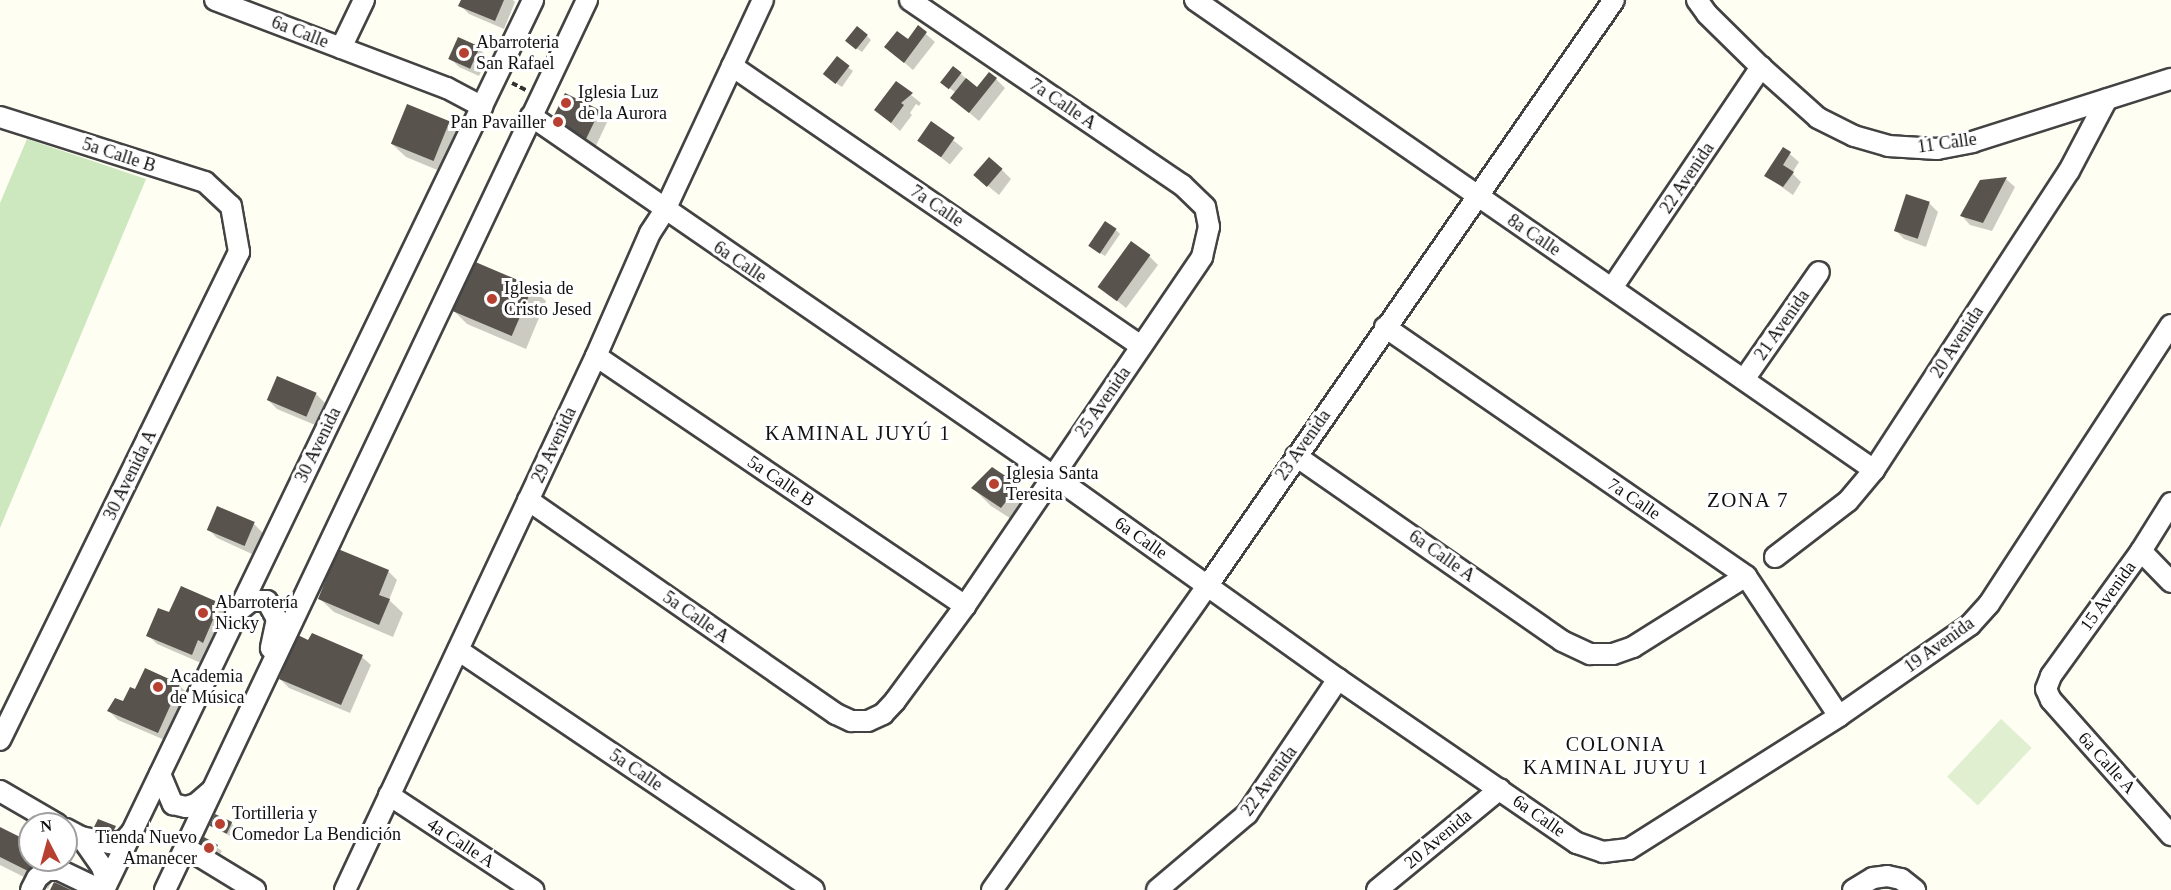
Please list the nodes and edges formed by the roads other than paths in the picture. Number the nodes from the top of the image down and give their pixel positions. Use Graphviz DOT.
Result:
graph roads {
  1 [pos="215,0"];
  2 [pos="364,0"];
  3 [pos="533,0"];
  4 [pos="587,0"];
  5 [pos="763,0"];
  6 [pos="910,0"];
  7 [pos="1195,0"];
  8 [pos="1697,0"];
  9 [pos="1614,2"];
  10 [pos="341,48"];
  11 [pos="732,66"];
  12 [pos="1761,67"];
  13 [pos="2171,79"];
  14 [pos="2107,99"];
  15 [pos="483,107"];
  16 [pos="531,116"];
  17 [pos="0,117"];
  18 [pos="1477,196"];
  19 [pos="231,206"];
  20 [pos="664,210"];
  21 [pos="1208,216"];
  22 [pos="1819,272"];
  23 [pos="1612,288"];
  24 [pos="2171,325"];
  25 [pos="1385,327"];
  26 [pos="1141,346"];
  27 [pos="596,356"];
  28 [pos="1744,378"];
  29 [pos="1296,456"];
  30 [pos="1874,470"];
  31 [pos="1052,475"];
  32 [pos="528,500"];
  33 [pos="2171,503"];
  34 [pos="2141,550"];
  35 [pos="1775,557"];
  36 [pos="1746,576"];
  37 [pos="2171,582"];
  38 [pos="1208,585"];
  39 [pos="966,606"];
  40 [pos="236,613"];
  41 [pos="458,650"];
  42 [pos="264,679"];
  43 [pos="1338,680"];
  44 [pos="2046,689"];
  45 [pos="1839,716"];
  46 [pos="868,720"];
  47 [pos="0,740"];
  48 [pos="160,774"];
  49 [pos="213,789"];
  50 [pos="1500,789"];
  51 [pos="0,791"];
  52 [pos="389,795"];
  53 [pos="36,812"];
  54 [pos="131,833"];
  55 [pos="78,834"];
  56 [pos="2171,835"];
  57 [pos="78,839"];
  58 [pos="186,848"];
  59 [pos="1604,852"];
  60 [pos="31,890"];
  61 [pos="103,890"];
  62 [pos="165,890"];
  63 [pos="255,890"];
  64 [pos="345,890"];
  65 [pos="533,890"];
  66 [pos="814,890"];
  67 [pos="992,890"];
  68 [pos="1156,890"];
  69 [pos="1377,890"];
  70 [pos="1853,890"];
  71 [pos="1915,890"];
  1 -- 10 [label="street, 6a Calle"];
  2 -- 10 [label="street"];
  3 -- 15 [label="street, 30 Avenida"];
  4 -- 16 [label="street"];
  5 -- 11 [label="street, 29 Avenida"];
  6 -- 21 [label="street, 7a Calle A"];
  7 -- 18 [label="street, 8a Calle"];
  8 -- 12 [label="street, 11 Calle"];
  9 -- 18 [label="street, 23 Avenida"];
  10 -- 15 [label="street, 6a Calle"];
  11 -- 20 [label="street, 29 Avenida"];
  11 -- 26 [label="street, 7a Calle"];
  12 -- 14 [label="street, 11 Calle"];
  12 -- 23 [label="street, 22 Avenida"];
  13 -- 14 [label="street, 11 Calle"];
  14 -- 30 [label="street, 20 Avenida"];
  15 -- 40 [label="street, 30 Avenida"];
  16 -- 20 [label="street, 6a Calle"];
  16 -- 42 [label="street"];
  17 -- 19 [label="street, 5a Calle B"];
  18 -- 23 [label="street, 8a Calle"];
  18 -- 25 [label="street, 23 Avenida"];
  19 -- 47 [label="street, 30 Avenida A"];
  20 -- 27 [label="street, 29 Avenida"];
  20 -- 31 [label="street, 6a Calle"];
  21 -- 26 [label="street, 25 Avenida"];
  22 -- 28 [label="street, 21 Avenida"];
  23 -- 28 [label="street, 8a Calle"];
  24 -- 45 [label="street, 19 Avenida"];
  25 -- 29 [label="street, 23 Avenida"];
  25 -- 36 [label="street, 7a Calle"];
  26 -- 31 [label="street, 25 Avenida"];
  27 -- 32 [label="street, 29 Avenida"];
  27 -- 39 [label="street, 5a Calle B"];
  28 -- 30 [label="street, 8a Calle"];
  29 -- 36 [label="street, 6a Calle A"];
  29 -- 38 [label="street, 23 Avenida"];
  30 -- 35 [label="street, 20 Avenida"];
  31 -- 38 [label="street, 6a Calle"];
  31 -- 39 [label="street, 25 Avenida"];
  32 -- 41 [label="street, 29 Avenida"];
  32 -- 46 [label="street, 5a Calle A"];
  33 -- 34 [label="street, 15 Avenida"];
  34 -- 37 [label="street"];
  34 -- 44 [label="street, 15 Avenida"];
  36 -- 45 [label="street, 7a Calle"];
  38 -- 43 [label="street, 6a Calle"];
  38 -- 67 [label="street, 23 Avenida"];
  39 -- 46 [label="street, 25 Avenida"];
  40 -- 42 [label="street"];
  40 -- 48 [label="street, 30 Avenida"];
  41 -- 52 [label="street, 29 Avenida"];
  41 -- 66 [label="street, 5a Calle"];
  42 -- 49 [label="street"];
  43 -- 50 [label="street, 6a Calle"];
  43 -- 68 [label="street, 22 Avenida"];
  44 -- 56 [label="street, 6a Calle A"];
  45 -- 59 [label="street, 19 Avenida"];
  48 -- 49 [label="street"];
  48 -- 54 [label="street, 30 Avenida"];
  49 -- 58 [label="street"];
  50 -- 59 [label="street, 6a Calle"];
  50 -- 69 [label="street, 20 Avenida"];
  51 -- 53 [label="street"];
  52 -- 64 [label="street, 29 Avenida"];
  52 -- 65 [label="street, 4a Calle A"];
  54 -- 55 [label="street"];
  54 -- 61 [label="street, 30 Avenida"];
  57 -- 61 [label="street"];
  58 -- 62 [label="street"];
  58 -- 63 [label="street"];
  60 -- 61 [label="street"];
  70 -- 71 [label="street"];
}
